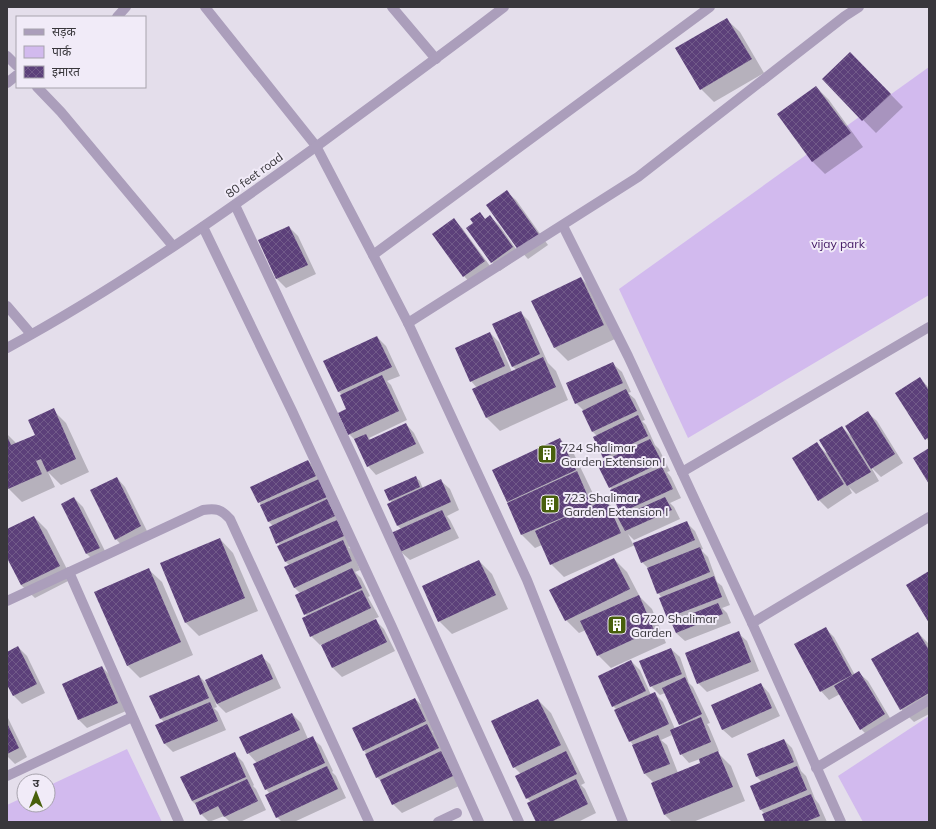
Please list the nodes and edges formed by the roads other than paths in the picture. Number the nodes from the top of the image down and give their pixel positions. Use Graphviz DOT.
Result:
graph roads {
  1 [pos="126,7"];
  2 [pos="205,7"];
  3 [pos="392,7"];
  4 [pos="504,7"];
  5 [pos="710,7"];
  6 [pos="859,7"];
  7 [pos="492,10"];
  8 [pos="118,16"];
  9 [pos="7,56"];
  10 [pos="436,59"];
  11 [pos="16,65"];
  12 [pos="16,75"];
  13 [pos="7,83"];
  14 [pos="44,89"];
  15 [pos="316,146"];
  16 [pos="235,205"];
  17 [pos="563,226"];
  18 [pos="203,227"];
  19 [pos="173,246"];
  20 [pos="374,255"];
  21 [pos="7,306"];
  22 [pos="408,323"];
  23 [pos="929,327"];
  24 [pos="31,334"];
  25 [pos="7,348"];
  26 [pos="682,472"];
  27 [pos="929,517"];
  28 [pos="68,572"];
  29 [pos="7,601"];
  30 [pos="752,624"];
  31 [pos="929,700"];
  32 [pos="132,717"];
  33 [pos="816,768"];
  34 [pos="7,776"];
  35 [pos="457,813"];
  36 [pos="179,822"];
  37 [pos="369,822"];
  38 [pos="438,822"];
  39 [pos="479,822"];
  40 [pos="519,822"];
  41 [pos="623,822"];
  42 [pos="841,822"];
  1 -- 8 [label="street"];
  2 -- 15 [label="street"];
  3 -- 10 [label="street"];
  4 -- 7 [label="street, 80 feet road"];
  5 -- 20 [label="street"];
  6 -- 17 [label="street"];
  7 -- 10 [label="street, 80 feet road"];
  9 -- 11 [label="street"];
  10 -- 15 [label="street, 80 feet road"];
  12 -- 13 [label="street"];
  14 -- 19 [label="street"];
  15 -- 16 [label="street, 80 feet road"];
  15 -- 20 [label="street"];
  16 -- 18 [label="street, 80 feet road"];
  16 -- 40 [label="street"];
  17 -- 22 [label="street"];
  17 -- 26 [label="street"];
  18 -- 19 [label="street, 80 feet road"];
  18 -- 39 [label="street"];
  19 -- 24 [label="street, 80 feet road"];
  20 -- 22 [label="street"];
  21 -- 24 [label="street"];
  22 -- 41 [label="street"];
  23 -- 26 [label="street"];
  24 -- 25 [label="street, 80 feet road"];
  26 -- 30 [label="street"];
  27 -- 30 [label="street"];
  28 -- 29 [label="street"];
  28 -- 32 [label="street"];
  28 -- 37 [label="street"];
  30 -- 33 [label="street"];
  31 -- 33 [label="street"];
  32 -- 34 [label="street"];
  32 -- 36 [label="street"];
  33 -- 42 [label="street"];
  35 -- 38 [label="street"];
}
